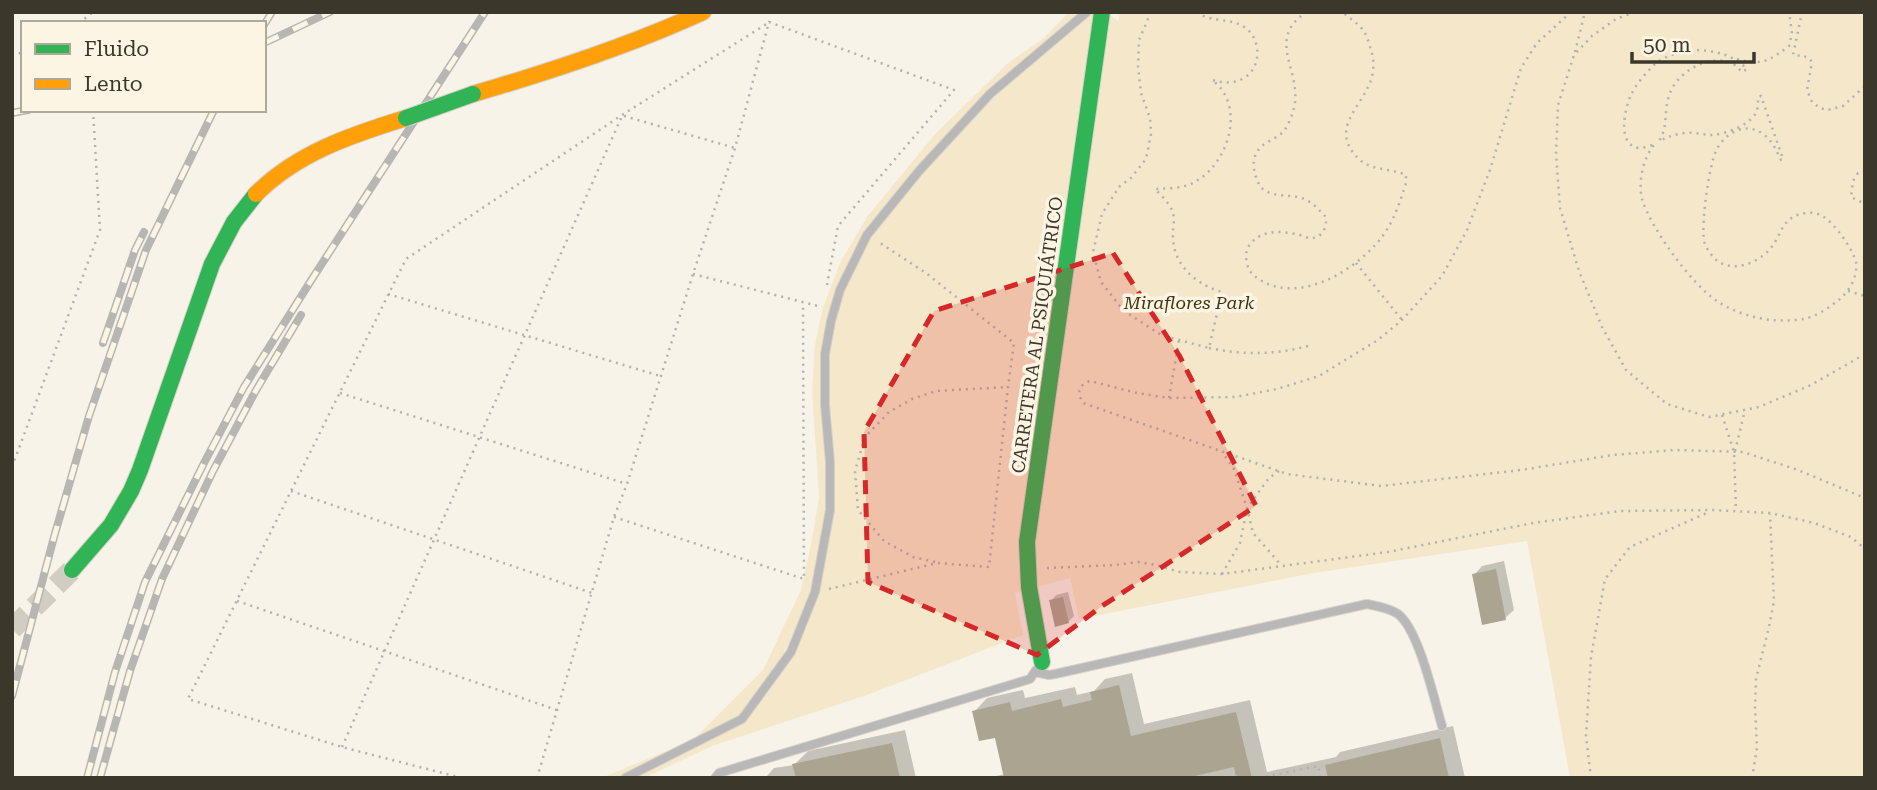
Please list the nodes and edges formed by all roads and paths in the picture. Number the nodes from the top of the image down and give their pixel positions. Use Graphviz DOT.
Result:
graph roads {
  1 [pos="703,12"];
  2 [pos="1087,12"];
  3 [pos="1102,12"];
  4 [pos="1151,12"];
  5 [pos="1197,12"];
  6 [pos="1307,12"];
  7 [pos="1343,12"];
  8 [pos="1571,12"];
  9 [pos="1585,12"];
  10 [pos="1635,12"];
  11 [pos="1789,12"];
  12 [pos="1804,12"];
  13 [pos="769,22"];
  14 [pos="1793,43"];
  15 [pos="1574,55"];
  16 [pos="1735,58"];
  17 [pos="1865,86"];
  18 [pos="93,112"];
  19 [pos="622,115"];
  20 [pos="735,148"];
  21 [pos="1865,172"];
  22 [pos="1865,204"];
  23 [pos="867,235"];
  24 [pos="1356,262"];
  25 [pos="693,274"];
  26 [pos="1846,291"];
  27 [pos="825,293"];
  28 [pos="388,294"];
  29 [pos="1865,296"];
  30 [pos="803,303"];
  31 [pos="823,307"];
  32 [pos="1402,320"];
  33 [pos="525,336"];
  34 [pos="1179,340"];
  35 [pos="1308,346"];
  36 [pos="1209,348"];
  37 [pos="1865,354"];
  38 [pos="661,376"];
  39 [pos="1008,387"];
  40 [pos="340,393"];
  41 [pos="1169,398"];
  42 [pos="1745,410"];
  43 [pos="1722,415"];
  44 [pos="481,438"];
  45 [pos="1223,452"];
  46 [pos="1734,452"];
  47 [pos="12,467"];
  48 [pos="1279,471"];
  49 [pos="627,484"];
  50 [pos="291,491"];
  51 [pos="1865,498"];
  52 [pos="1247,508"];
  53 [pos="1712,510"];
  54 [pos="1736,511"];
  55 [pos="1770,513"];
  56 [pos="614,517"];
  57 [pos="435,540"];
  58 [pos="1865,549"];
  59 [pos="937,563"];
  60 [pos="1282,566"];
  61 [pos="1041,568"];
  62 [pos="72,570"];
  63 [pos="1222,574"];
  64 [pos="816,592"];
  65 [pos="592,593"];
  66 [pos="237,601"];
  67 [pos="386,651"];
  68 [pos="1039,667"];
  69 [pos="557,710"];
  70 [pos="1442,726"];
  71 [pos="342,747"];
  72 [pos="462,778"];
  73 [pos="537,778"];
  74 [pos="625,778"];
  75 [pos="715,778"];
  76 [pos="1229,778"];
  77 [pos="1240,778"];
  78 [pos="1259,778"];
  79 [pos="1321,778"];
  80 [pos="1591,778"];
  81 [pos="1752,778"];
  1 -- 62 [label="street, bridge"];
  2 -- 23 [label="lane"];
  3 -- 68 [label="street, CARRETERA AL PSIQUIÁTRICO"];
  4 -- 34 [label="path"];
  5 -- 36 [label="path"];
  6 -- 24 [label="path"];
  7 -- 24 [label="path"];
  8 -- 32 [label="path"];
  9 -- 15 [label="path"];
  10 -- 15 [label="path"];
  11 -- 14 [label="path"];
  12 -- 14 [label="path"];
  13 -- 19 [label="path"];
  13 -- 20 [label="path"];
  13 -- 27 [label="path"];
  14 -- 16 [label="path"];
  14 -- 17 [label="path"];
  15 -- 43 [label="path"];
  16 -- 26 [label="path"];
  16 -- 26 [label="path"];
  18 -- 47 [label="path"];
  19 -- 20 [label="path"];
  19 -- 28 [label="path"];
  19 -- 33 [label="path"];
  20 -- 25 [label="path"];
  21 -- 22 [label="path"];
  23 -- 39 [label="path"];
  23 -- 64 [label="lane"];
  24 -- 32 [label="path"];
  25 -- 30 [label="path"];
  25 -- 38 [label="path"];
  26 -- 29 [label="path"];
  28 -- 33 [label="path"];
  28 -- 40 [label="path"];
  30 -- 31 [label="path"];
  30 -- 56 [label="path"];
  32 -- 41 [label="path"];
  33 -- 38 [label="path"];
  33 -- 44 [label="path"];
  34 -- 36 [label="path"];
  34 -- 41 [label="path"];
  35 -- 36 [label="path"];
  37 -- 42 [label="path"];
  38 -- 49 [label="path"];
  39 -- 59 [label="path"];
  39 -- 59 [label="path"];
  40 -- 44 [label="path"];
  40 -- 50 [label="path"];
  41 -- 45 [label="path"];
  42 -- 43 [label="path"];
  42 -- 46 [label="path"];
  43 -- 46 [label="path"];
  44 -- 49 [label="path"];
  44 -- 57 [label="path"];
  45 -- 48 [label="path"];
  45 -- 52 [label="path"];
  46 -- 48 [label="path"];
  46 -- 51 [label="path"];
  46 -- 54 [label="path"];
  48 -- 52 [label="path"];
  49 -- 56 [label="path"];
  50 -- 57 [label="path"];
  50 -- 66 [label="path"];
  52 -- 60 [label="path"];
  52 -- 63 [label="path"];
  53 -- 54 [label="path"];
  53 -- 60 [label="path"];
  53 -- 80 [label="path"];
  54 -- 55 [label="path"];
  55 -- 58 [label="path"];
  55 -- 81 [label="path"];
  56 -- 65 [label="path"];
  57 -- 65 [label="path"];
  57 -- 67 [label="path"];
  59 -- 64 [label="path"];
  60 -- 63 [label="path"];
  61 -- 63 [label="path"];
  64 -- 74 [label="lane"];
  65 -- 69 [label="path"];
  66 -- 67 [label="path"];
  66 -- 71 [label="path"];
  67 -- 69 [label="path"];
  67 -- 71 [label="path"];
  68 -- 70 [label="lane"];
  68 -- 75 [label="lane"];
  69 -- 73 [label="path"];
  71 -- 72 [label="path"];
  76 -- 77 [label="path"];
  78 -- 79 [label="path"];
}
